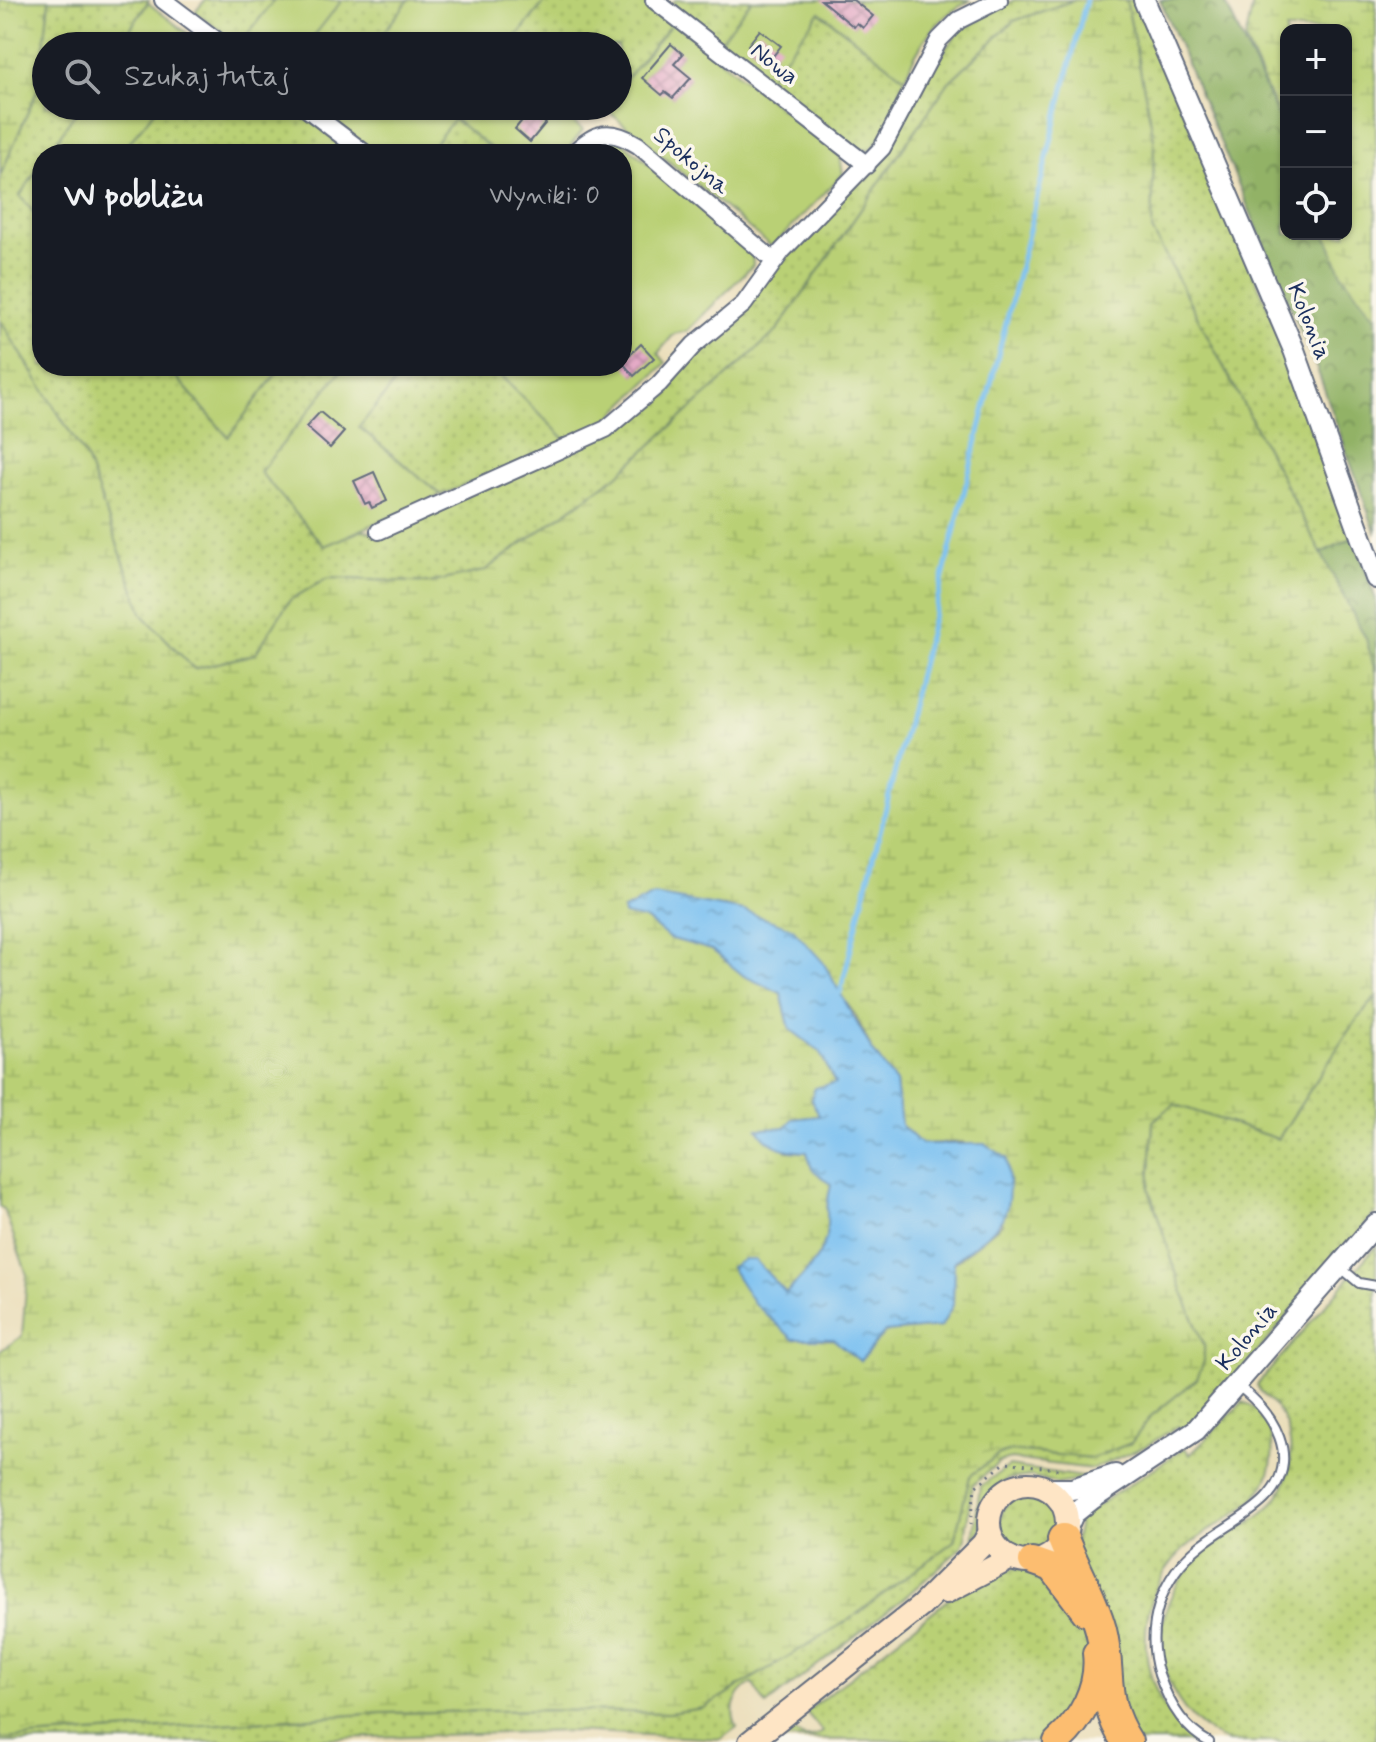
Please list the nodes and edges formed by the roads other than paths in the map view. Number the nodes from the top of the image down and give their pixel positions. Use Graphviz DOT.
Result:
graph roads {
  1 [pos="163,0"];
  2 [pos="654,0"];
  3 [pos="999,0"];
  4 [pos="1144,0"];
  5 [pos="205,32"];
  6 [pos="321,120"];
  7 [pos="353,144"];
  8 [pos="583,144"];
  9 [pos="867,165"];
  10 [pos="774,261"];
  11 [pos="379,531"];
  12 [pos="1376,578"];
  13 [pos="1376,1224"];
  14 [pos="1340,1267"];
  15 [pos="1376,1286"];
  16 [pos="1238,1386"];
  17 [pos="1142,1466"];
  18 [pos="1047,1489"];
  19 [pos="980,1531"];
  20 [pos="1064,1534"];
  21 [pos="1022,1560"];
  22 [pos="921,1606"];
  23 [pos="750,1742"];
  24 [pos="1057,1742"];
  25 [pos="1127,1742"];
  26 [pos="1209,1742"];
  1 -- 5 [label="street"];
  2 -- 9 [label="street, Nowa"];
  3 -- 9 [label="street"];
  4 -- 12 [label="street, Kolonia"];
  6 -- 7 [label="street"];
  8 -- 10 [label="street, Spokojna"];
  9 -- 10 [label="street"];
  10 -- 11 [label="street"];
  13 -- 14 [label="street, Kolonia"];
  14 -- 15 [label="lane"];
  14 -- 16 [label="street, Kolonia"];
  16 -- 17 [label="street, Kolonia"];
  16 -- 26 [label="lane"];
  17 -- 18 [label="street, Kolonia"];
  17 -- 20 [label="street, Kolonia"];
  18 -- 19 [label="main road"];
  18 -- 20 [label="main road"];
  19 -- 21 [label="main road"];
  19 -- 22 [label="main road"];
  20 -- 21 [label="main road"];
  20 -- 25 [label="highway"];
  21 -- 22 [label="main road"];
  21 -- 24 [label="main road"];
  22 -- 23 [label="main road"];
}
